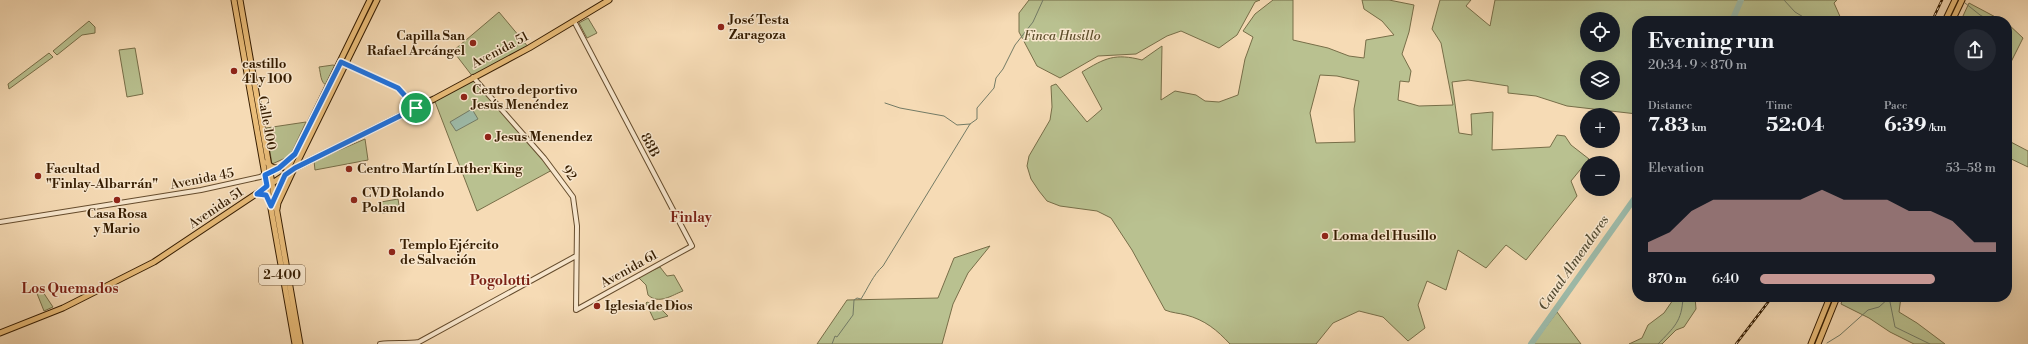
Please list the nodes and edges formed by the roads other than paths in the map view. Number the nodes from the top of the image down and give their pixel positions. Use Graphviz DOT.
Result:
graph roads {
  1 [pos="234,0"];
  2 [pos="240,0"];
  3 [pos="370,0"];
  4 [pos="377,0"];
  5 [pos="609,0"];
  6 [pos="1962,0"];
  7 [pos="1954,1"];
  8 [pos="1947,16"];
  9 [pos="1955,16"];
  10 [pos="574,21"];
  11 [pos="341,62"];
  12 [pos="346,64"];
  13 [pos="474,77"];
  14 [pos="416,108"];
  15 [pos="305,148"];
  16 [pos="295,154"];
  17 [pos="310,159"];
  18 [pos="267,161"];
  19 [pos="288,166"];
  20 [pos="296,166"];
  21 [pos="277,168"];
  22 [pos="267,174"];
  23 [pos="285,175"];
  24 [pos="269,185"];
  25 [pos="257,194"];
  26 [pos="273,198"];
  27 [pos="271,206"];
  28 [pos="277,216"];
  29 [pos="0,222"];
  30 [pos="692,246"];
  31 [pos="576,256"];
  32 [pos="1828,302"];
  33 [pos="1835,302"];
  34 [pos="576,310"];
  35 [pos="0,333"];
  36 [pos="295,344"];
  37 [pos="300,344"];
  38 [pos="380,344"];
  39 [pos="1811,344"];
  40 [pos="1818,344"];
  1 -- 22 [label="main road, Calle 100"];
  2 -- 18 [label="main road, Calle 100"];
  3 -- 11 [label="main road"];
  4 -- 12 [label="main road"];
  5 -- 10 [label="main road, Avenida 51"];
  6 -- 9 [label="main road"];
  7 -- 8 [label="main road"];
  10 -- 13 [label="main road, Avenida 51"];
  10 -- 30 [label="street, 88B"];
  11 -- 12 [label="street"];
  11 -- 16 [label="main road"];
  12 -- 14 [label="street"];
  12 -- 15 [label="main road"];
  13 -- 14 [label="main road, Avenida 51"];
  13 -- 31 [label="street, 92"];
  14 -- 17 [label="main road, Avenida 51"];
  15 -- 17 [label="main road"];
  15 -- 20 [label="main road"];
  16 -- 19 [label="main road"];
  16 -- 21 [label="main road"];
  17 -- 20 [label="main road, Avenida 51"];
  18 -- 21 [label="main road"];
  18 -- 22 [label="main road, Calle 100"];
  19 -- 20 [label="main road"];
  19 -- 21 [label="main road"];
  19 -- 23 [label="main road"];
  20 -- 23 [label="main road, Avenida 51"];
  20 -- 28 [label="main road"];
  21 -- 22 [label="street, Avenida 45"];
  22 -- 24 [label="main road, Calle 100"];
  22 -- 29 [label="street, Avenida 45"];
  23 -- 24 [label="main road, Avenida 51"];
  23 -- 26 [label="main road"];
  24 -- 25 [label="main road, Avenida 51"];
  24 -- 26 [label="main road, Calle 100 / 2-400"];
  24 -- 27 [label="main road, Calle 100 / 2-400"];
  25 -- 27 [label="main road"];
  25 -- 35 [label="main road, Avenida 51"];
  26 -- 27 [label="main road"];
  26 -- 28 [label="main road, Calle 100 / 2-400"];
  27 -- 36 [label="main road, Calle 100 / 2-400"];
  28 -- 37 [label="main road, Calle 100 / 2-400"];
  30 -- 34 [label="street, Avenida 61"];
  31 -- 34 [label="street, 92"];
  31 -- 38 [label="street"];
  32 -- 39 [label="main road"];
  33 -- 40 [label="main road"];
}
